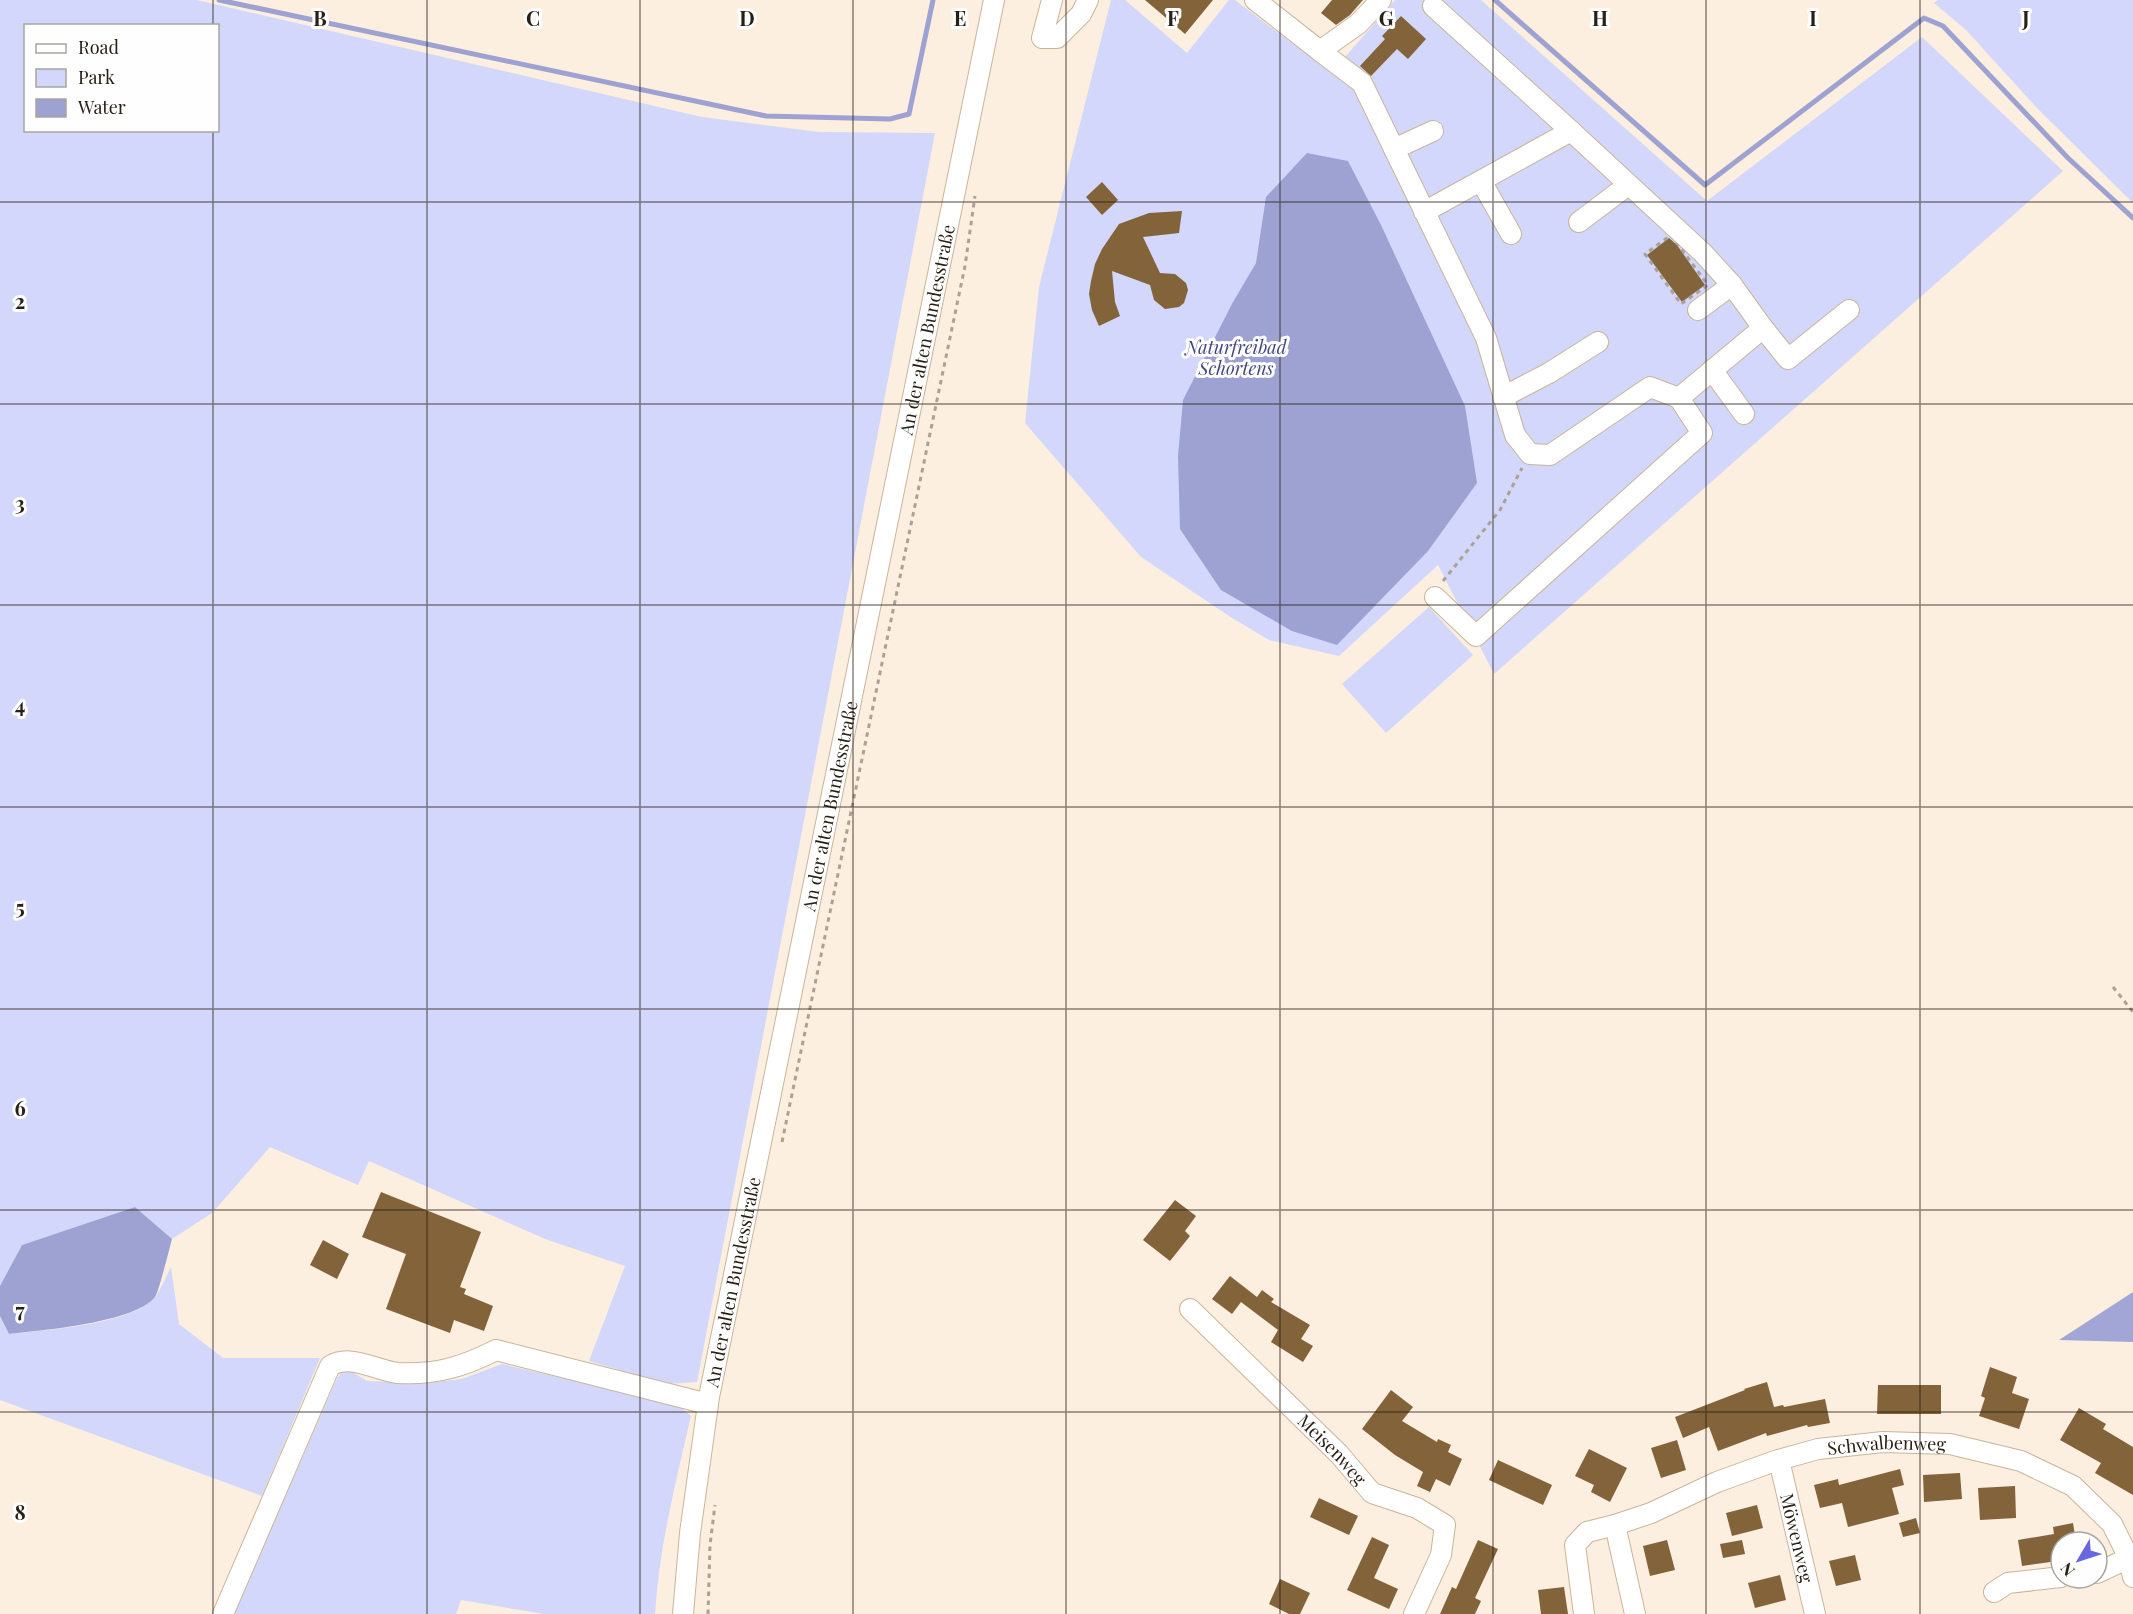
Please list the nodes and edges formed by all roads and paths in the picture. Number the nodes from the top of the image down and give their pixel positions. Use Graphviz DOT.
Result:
graph roads {
  1 [pos="993,0"];
  2 [pos="1052,0"];
  3 [pos="1088,0"];
  4 [pos="1255,0"];
  5 [pos="1381,0"];
  6 [pos="1433,6"];
  7 [pos="1320,51"];
  8 [pos="1433,130"];
  9 [pos="1571,131"];
  10 [pos="1394,149"];
  11 [pos="1481,181"];
  12 [pos="1628,185"];
  13 [pos="975,195"];
  14 [pos="1424,212"];
  15 [pos="1579,222"];
  16 [pos="1511,234"];
  17 [pos="1645,254"];
  18 [pos="1732,285"];
  19 [pos="1698,310"];
  20 [pos="1849,310"];
  21 [pos="1763,328"];
  22 [pos="1598,342"];
  23 [pos="1712,370"];
  24 [pos="1503,397"];
  25 [pos="1679,398"];
  26 [pos="1744,414"];
  27 [pos="1530,454"];
  28 [pos="1435,597"];
  29 [pos="2113,987"];
  30 [pos="2133,1012"];
  31 [pos="780,1151"];
  32 [pos="1190,1309"];
  33 [pos="708,1404"];
  34 [pos="1779,1460"];
  35 [pos="716,1500"];
  36 [pos="1615,1525"];
  37 [pos="2131,1567"];
  38 [pos="2109,1571"];
  39 [pos="2049,1578"];
  40 [pos="1994,1592"];
  41 [pos="223,1614"];
  42 [pos="683,1614"];
  43 [pos="708,1614"];
  44 [pos="1414,1614"];
  45 [pos="1584,1614"];
  46 [pos="1635,1614"];
  47 [pos="1815,1614"];
  1 -- 33 [label="street, An der alten Bundesstraße"];
  2 -- 3 [label="street"];
  4 -- 7 [label="street"];
  5 -- 7 [label="street"];
  6 -- 9 [label="street"];
  7 -- 10 [label="street"];
  8 -- 10 [label="street"];
  9 -- 11 [label="street"];
  9 -- 12 [label="street"];
  10 -- 14 [label="street"];
  11 -- 14 [label="street"];
  11 -- 16 [label="street"];
  12 -- 15 [label="street"];
  12 -- 18 [label="street"];
  13 -- 31 [label="path"];
  14 -- 24 [label="street"];
  17 -- 17 [label="path"];
  18 -- 19 [label="street"];
  18 -- 21 [label="street"];
  20 -- 21 [label="street"];
  21 -- 23 [label="street"];
  22 -- 24 [label="street"];
  23 -- 25 [label="street"];
  23 -- 26 [label="street"];
  24 -- 27 [label="street"];
  25 -- 27 [label="street"];
  25 -- 28 [label="street"];
  27 -- 28 [label="path"];
  29 -- 30 [label="path"];
  32 -- 44 [label="street, Meisenweg"];
  33 -- 41 [label="street"];
  33 -- 42 [label="street, An der alten Bundesstraße"];
  34 -- 36 [label="street, Schwalbenweg"];
  34 -- 37 [label="street, Schwalbenweg"];
  34 -- 47 [label="street, Möwenweg"];
  35 -- 43 [label="path"];
  36 -- 45 [label="street, Schwalbenweg"];
  36 -- 46 [label="street"];
  37 -- 38 [label="street, Schwalbenweg"];
  39 -- 40 [label="street"];
}
